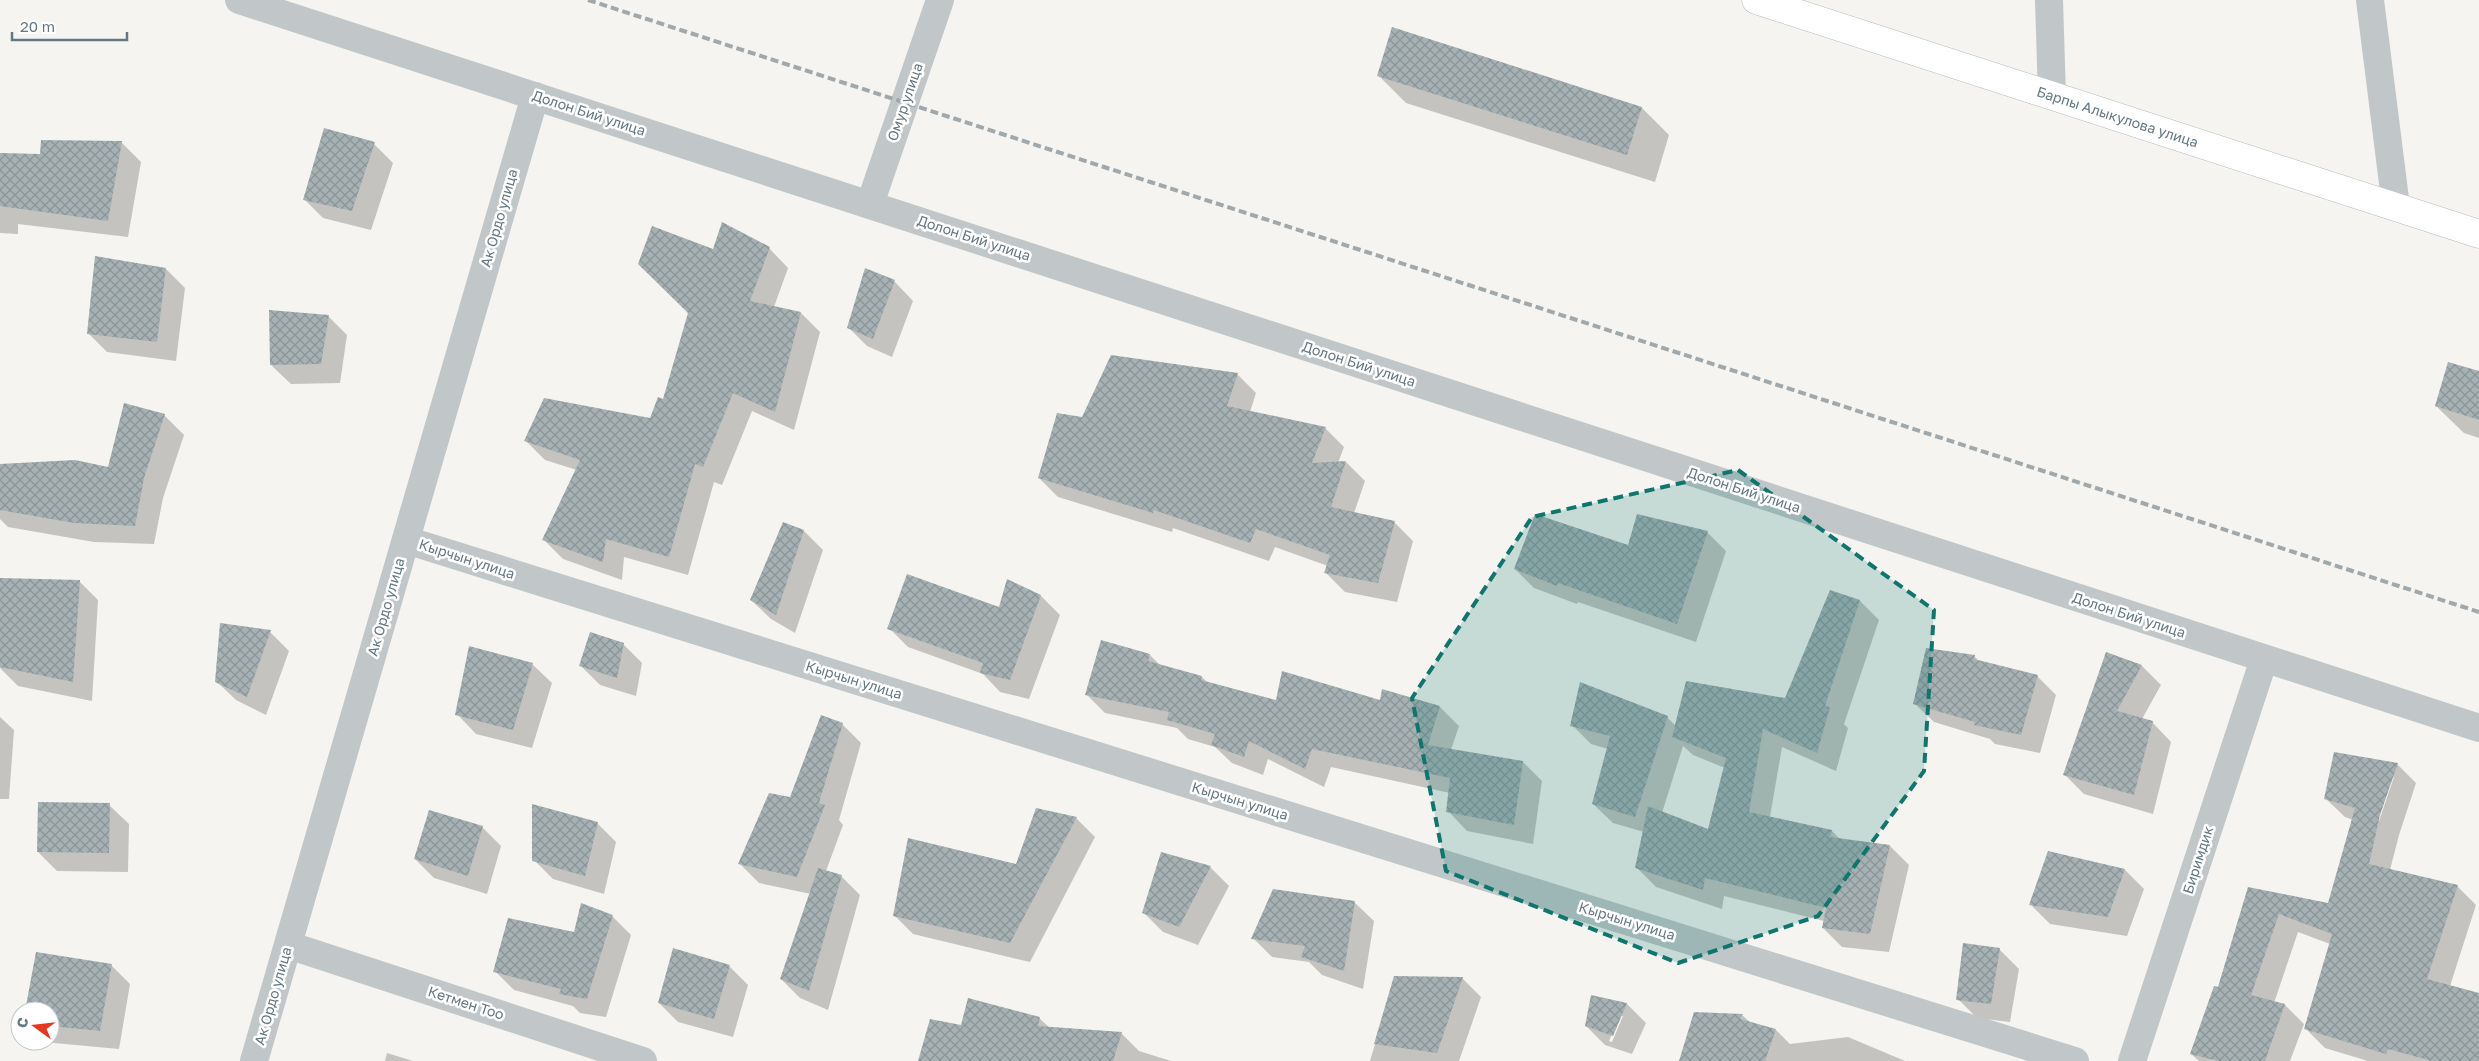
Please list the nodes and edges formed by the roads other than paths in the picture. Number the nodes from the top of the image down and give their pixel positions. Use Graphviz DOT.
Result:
graph roads {
  1 [pos="238,0"];
  2 [pos="940,0"];
  3 [pos="1756,0"];
  4 [pos="2050,0"];
  5 [pos="2370,0"];
  6 [pos="535,96"];
  7 [pos="2052,96"];
  8 [pos="870,204"];
  9 [pos="2396,207"];
  10 [pos="2479,234"];
  11 [pos="406,540"];
  12 [pos="2264,659"];
  13 [pos="2479,728"];
  14 [pos="288,945"];
  15 [pos="254,1061"];
  16 [pos="643,1061"];
  17 [pos="2075,1061"];
  18 [pos="2132,1061"];
  1 -- 6 [label="street, Долон Бий улица"];
  2 -- 8 [label="street, Омур улица"];
  3 -- 7 [label="main road, Барпы Алыкулова улица"];
  4 -- 7 [label="street"];
  5 -- 9 [label="street"];
  6 -- 8 [label="street, Долон Бий улица"];
  6 -- 11 [label="street, Ак Ордо улица"];
  7 -- 9 [label="main road, Барпы Алыкулова улица"];
  8 -- 12 [label="street, Долон Бий улица"];
  9 -- 10 [label="main road, Барпы Алыкулова улица"];
  11 -- 14 [label="street, Ак Ордо улица"];
  11 -- 17 [label="street, Кырчын улица"];
  12 -- 13 [label="street, Долон Бий улица"];
  12 -- 18 [label="street, Биримдик"];
  14 -- 15 [label="street, Ак Ордо улица"];
  14 -- 16 [label="street, Кетмен Тоо"];
}
